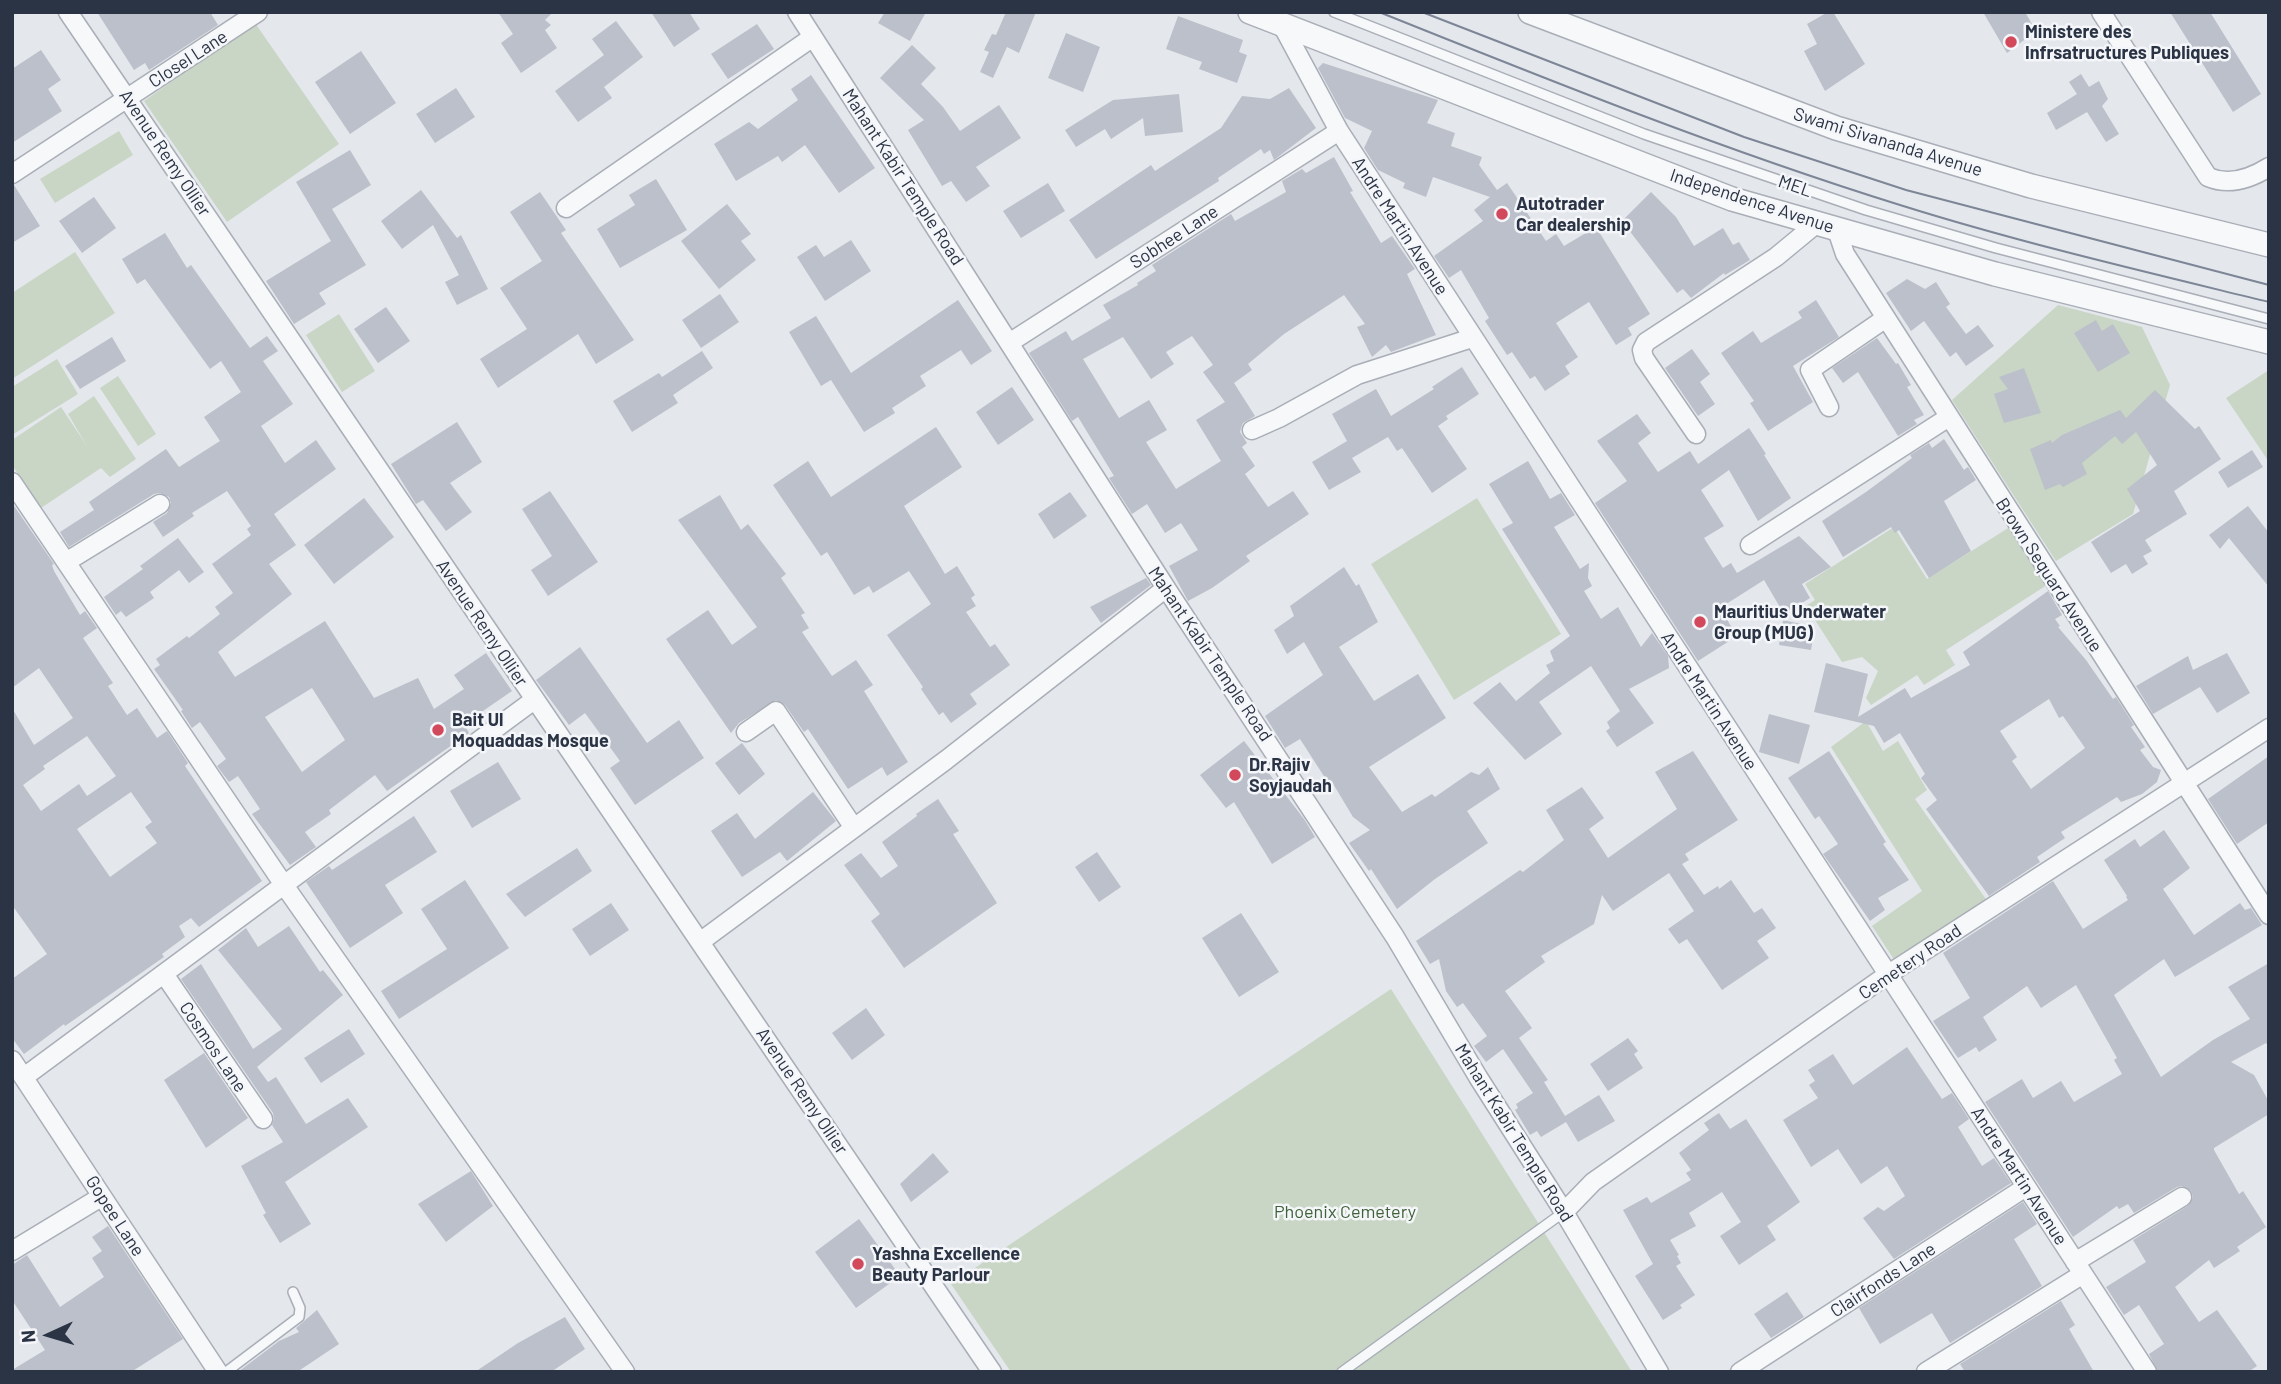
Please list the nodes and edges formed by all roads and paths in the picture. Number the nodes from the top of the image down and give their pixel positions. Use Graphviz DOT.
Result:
graph roads {
  1 [pos="68,12"];
  2 [pos="258,12"];
  3 [pos="797,12"];
  4 [pos="1250,12"];
  5 [pos="1334,12"];
  6 [pos="1530,12"];
  7 [pos="2101,12"];
  8 [pos="1282,24"];
  9 [pos="813,37"];
  10 [pos="128,98"];
  11 [pos="1339,131"];
  12 [pos="2269,167"];
  13 [pos="12,174"];
  14 [pos="566,208"];
  15 [pos="1827,227"];
  16 [pos="2262,244"];
  17 [pos="1886,318"];
  18 [pos="2269,319"];
  19 [pos="1472,338"];
  20 [pos="2269,342"];
  21 [pos="1009,343"];
  22 [pos="1829,407"];
  23 [pos="1949,417"];
  24 [pos="1252,430"];
  25 [pos="1696,434"];
  26 [pos="12,482"];
  27 [pos="160,504"];
  28 [pos="1750,545"];
  29 [pos="66,562"];
  30 [pos="1166,588"];
  31 [pos="534,700"];
  32 [pos="2269,728"];
  33 [pos="746,732"];
  34 [pos="2183,784"];
  35 [pos="854,828"];
  36 [pos="284,885"];
  37 [pos="2269,915"];
  38 [pos="700,942"];
  39 [pos="164,974"];
  40 [pos="1888,975"];
  41 [pos="12,1060"];
  42 [pos="24,1077"];
  43 [pos="263,1119"];
  44 [pos="2026,1187"];
  45 [pos="101,1196"];
  46 [pos="2182,1197"];
  47 [pos="1564,1212"];
  48 [pos="12,1251"];
  49 [pos="2079,1268"];
  50 [pos="293,1292"];
  51 [pos="213,1370"];
  52 [pos="625,1372"];
  53 [pos="992,1372"];
  54 [pos="1342,1372"];
  55 [pos="1660,1372"];
  56 [pos="1740,1372"];
  57 [pos="1926,1372"];
  58 [pos="2147,1372"];
  1 -- 10 [label="street, Avenue Remy Ollier"];
  2 -- 10 [label="street, Closel Lane"];
  3 -- 9 [label="street, Mahant Kabir Temple Road"];
  4 -- 8 [label="street, Independence Avenue"];
  5 -- 18 [label="lane, MEL"];
  6 -- 16 [label="street, Swami Sivananda Avenue"];
  7 -- 12 [label="street"];
  8 -- 11 [label="street, Andre Martin Avenue"];
  8 -- 15 [label="street, Independence Avenue"];
  9 -- 14 [label="street"];
  9 -- 21 [label="street, Mahant Kabir Temple Road"];
  10 -- 13 [label="street, Closel Lane"];
  10 -- 31 [label="street, Avenue Remy Ollier"];
  11 -- 19 [label="street, Andre Martin Avenue"];
  11 -- 21 [label="street, Sobhee Lane"];
  15 -- 17 [label="street, Brown Sequard Avenue"];
  15 -- 20 [label="street, Independence Avenue"];
  15 -- 25 [label="street"];
  17 -- 22 [label="street"];
  17 -- 23 [label="street, Brown Sequard Avenue"];
  19 -- 24 [label="street"];
  19 -- 40 [label="street, Andre Martin Avenue"];
  21 -- 30 [label="street, Mahant Kabir Temple Road"];
  23 -- 28 [label="street"];
  23 -- 34 [label="street, Brown Sequard Avenue"];
  26 -- 29 [label="street"];
  27 -- 29 [label="street"];
  29 -- 36 [label="street"];
  30 -- 35 [label="street"];
  30 -- 47 [label="street, Mahant Kabir Temple Road"];
  31 -- 36 [label="street"];
  31 -- 38 [label="street, Avenue Remy Ollier"];
  32 -- 34 [label="street, Cemetery Road"];
  33 -- 35 [label="street"];
  34 -- 37 [label="street, Brown Sequard Avenue"];
  34 -- 40 [label="street, Cemetery Road"];
  35 -- 38 [label="street"];
  36 -- 39 [label="street"];
  36 -- 52 [label="street"];
  38 -- 53 [label="street, Avenue Remy Ollier"];
  39 -- 42 [label="street"];
  39 -- 43 [label="street, Cosmos Lane"];
  40 -- 44 [label="street, Andre Martin Avenue"];
  40 -- 47 [label="street, Cemetery Road"];
  41 -- 42 [label="street, Gopee Lane"];
  42 -- 45 [label="street, Gopee Lane"];
  44 -- 49 [label="street, Andre Martin Avenue"];
  44 -- 56 [label="street, Clairfonds Lane"];
  45 -- 48 [label="street"];
  45 -- 51 [label="street, Gopee Lane"];
  46 -- 49 [label="street"];
  47 -- 54 [label="lane"];
  47 -- 55 [label="street, Mahant Kabir Temple Road"];
  49 -- 57 [label="street"];
  49 -- 58 [label="street, Andre Martin Avenue"];
  50 -- 51 [label="lane"];
}
